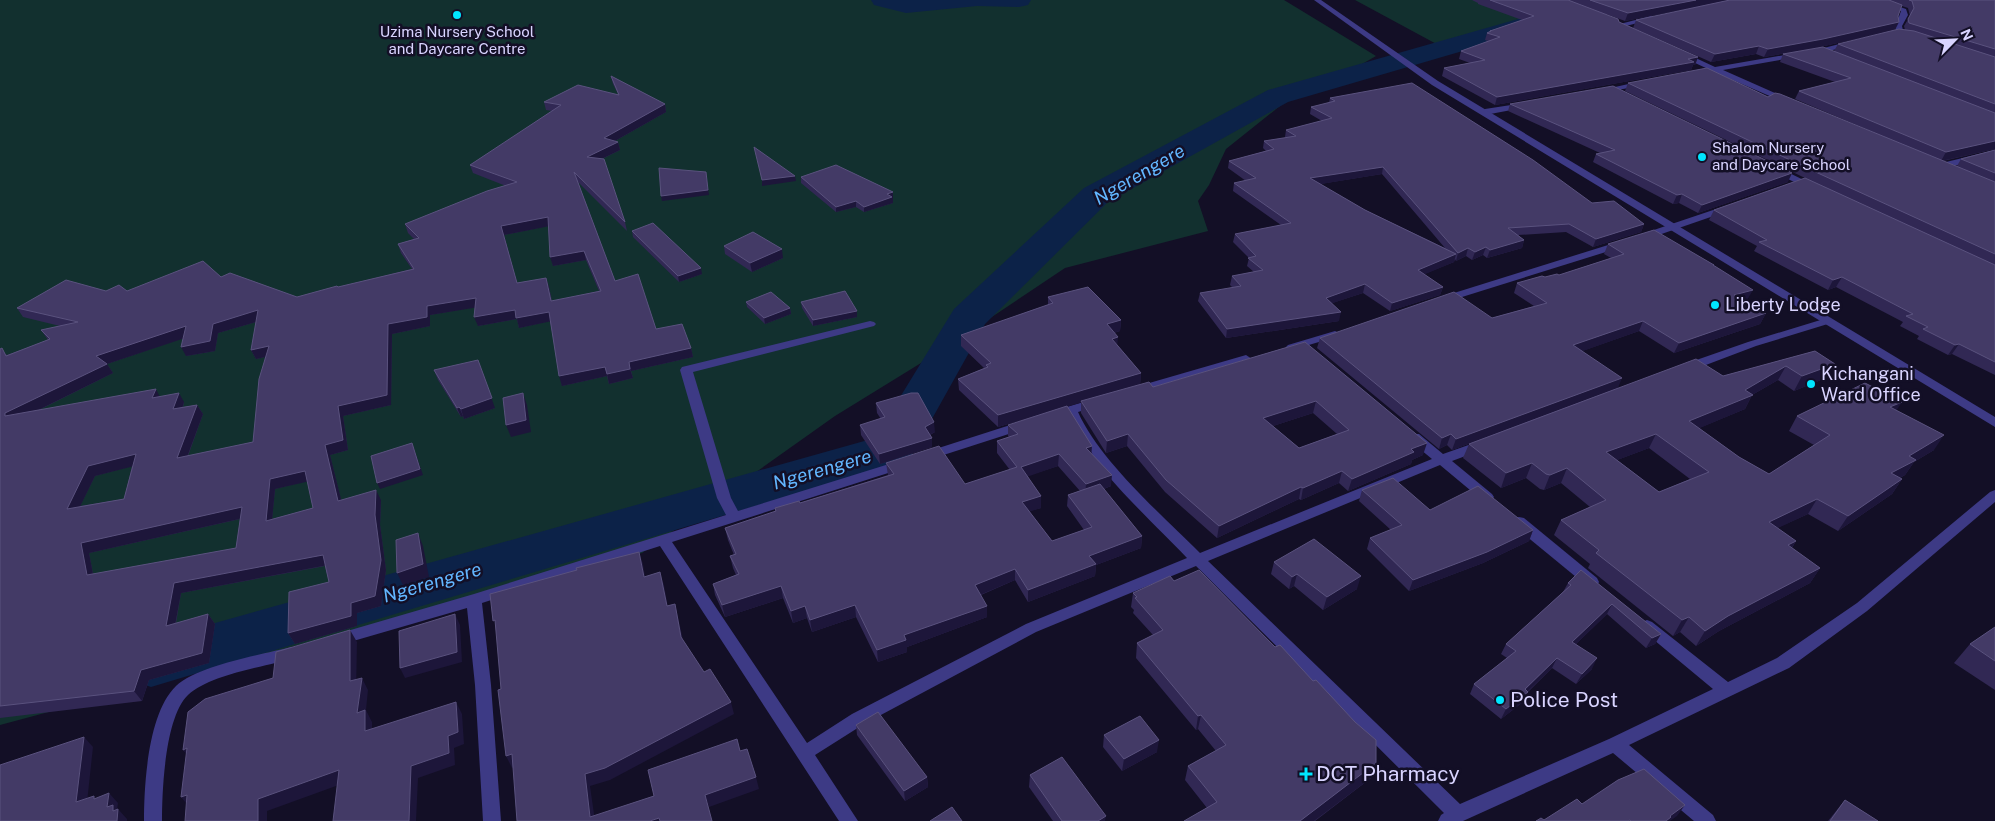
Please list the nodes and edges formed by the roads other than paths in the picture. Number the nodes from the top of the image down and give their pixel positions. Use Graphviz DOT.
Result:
graph roads {
  1 [pos="1317,0"];
  2 [pos="1872,0"];
  3 [pos="1661,16"];
  4 [pos="1635,34"];
  5 [pos="1901,34"];
  6 [pos="1858,42"];
  7 [pos="1671,50"];
  8 [pos="1820,51"];
  9 [pos="1838,58"];
  10 [pos="1713,69"];
  11 [pos="1694,73"];
  12 [pos="1648,82"];
  13 [pos="1611,89"];
  14 [pos="1591,92"];
  15 [pos="1628,97"];
  16 [pos="1533,103"];
  17 [pos="1798,106"];
  18 [pos="1485,112"];
  19 [pos="1995,153"];
  20 [pos="1766,165"];
  21 [pos="1959,173"];
  22 [pos="1819,191"];
  23 [pos="1738,205"];
  24 [pos="1674,227"];
  25 [pos="1431,303"];
  26 [pos="1827,320"];
  27 [pos="870,324"];
  28 [pos="1348,330"];
  29 [pos="1302,344"];
  30 [pos="1284,349"];
  31 [pos="1317,356"];
  32 [pos="1256,357"];
  33 [pos="1677,372"];
  34 [pos="1126,394"];
  35 [pos="1108,399"];
  36 [pos="1071,410"];
  37 [pos="1995,424"];
  38 [pos="1405,429"];
  39 [pos="1497,439"];
  40 [pos="1441,460"];
  41 [pos="1995,495"];
  42 [pos="734,518"];
  43 [pos="664,541"];
  44 [pos="1197,559"];
  45 [pos="1605,592"];
  46 [pos="474,600"];
  47 [pos="1635,616"];
  48 [pos="321,644"];
  49 [pos="302,650"];
  50 [pos="1727,690"];
  51 [pos="1615,744"];
  52 [pos="803,754"];
  53 [pos="1453,818"];
  54 [pos="153,821"];
  55 [pos="492,821"];
  56 [pos="849,821"];
  57 [pos="1707,821"];
  1 -- 18 [label="street"];
  2 -- 5 [label="street"];
  3 -- 4 [label="street"];
  6 -- 8 [label="street"];
  7 -- 10 [label="street"];
  8 -- 9 [label="street"];
  8 -- 10 [label="street"];
  10 -- 11 [label="street"];
  10 -- 17 [label="street"];
  12 -- 13 [label="street"];
  13 -- 14 [label="street"];
  13 -- 15 [label="street"];
  16 -- 18 [label="street"];
  18 -- 24 [label="street"];
  19 -- 21 [label="street"];
  20 -- 22 [label="street"];
  23 -- 24 [label="street"];
  24 -- 25 [label="street"];
  24 -- 26 [label="street"];
  26 -- 33 [label="street"];
  26 -- 37 [label="street"];
  27 -- 42 [label="street"];
  28 -- 29 [label="street"];
  29 -- 30 [label="street"];
  29 -- 31 [label="street"];
  32 -- 34 [label="street"];
  35 -- 36 [label="street"];
  36 -- 42 [label="street"];
  36 -- 44 [label="street"];
  38 -- 40 [label="street"];
  39 -- 40 [label="street"];
  40 -- 44 [label="street"];
  40 -- 45 [label="street"];
  41 -- 50 [label="street"];
  42 -- 43 [label="street"];
  43 -- 46 [label="street"];
  43 -- 52 [label="street"];
  44 -- 52 [label="street"];
  44 -- 53 [label="street"];
  46 -- 48 [label="street"];
  46 -- 55 [label="street"];
  47 -- 50 [label="street"];
  49 -- 54 [label="street"];
  50 -- 51 [label="street"];
  51 -- 53 [label="street"];
  51 -- 57 [label="street"];
  52 -- 56 [label="street"];
}
